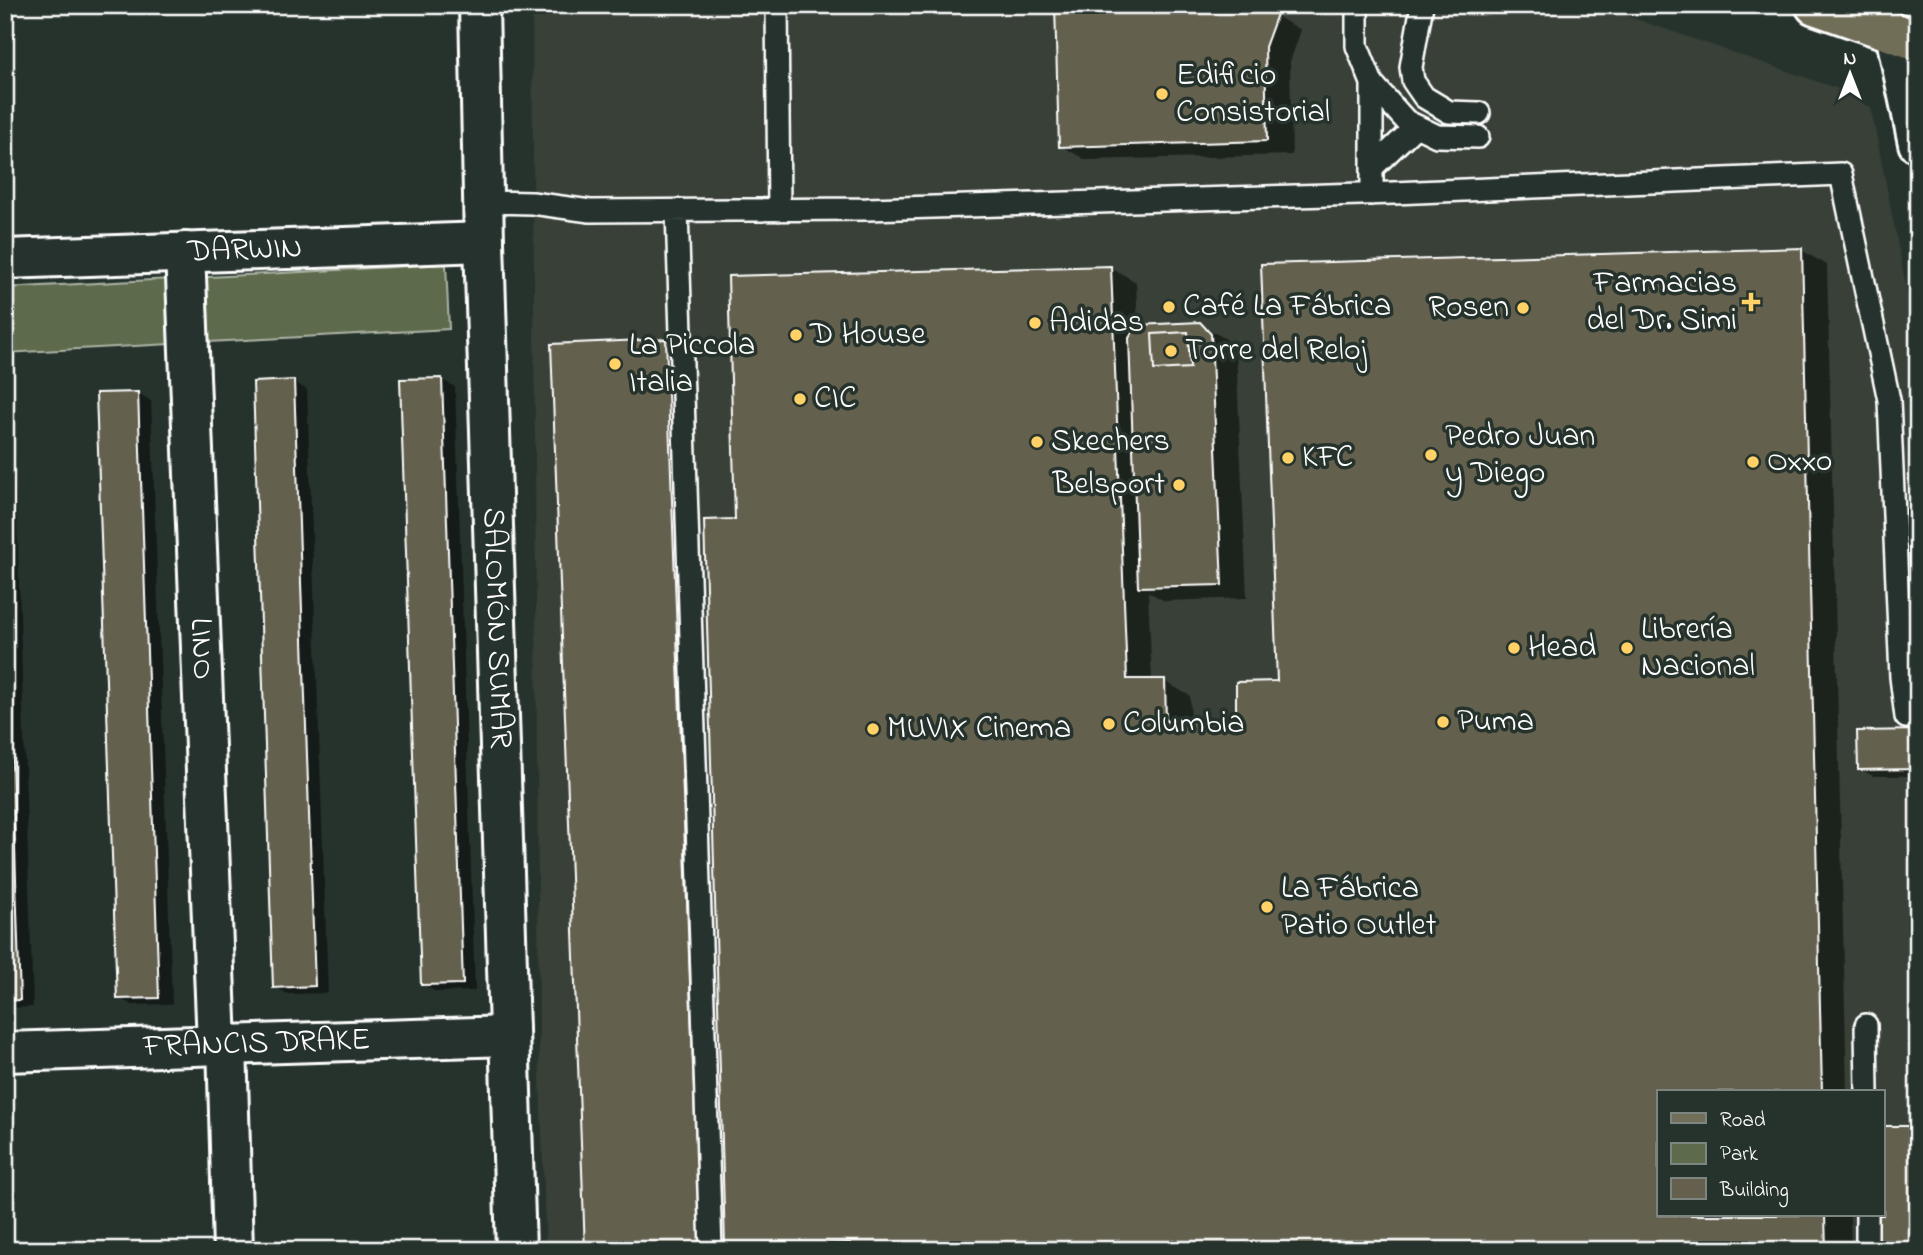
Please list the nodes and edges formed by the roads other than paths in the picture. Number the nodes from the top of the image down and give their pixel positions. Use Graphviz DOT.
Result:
graph roads {
  1 [pos="479,5"];
  2 [pos="777,5"];
  3 [pos="1357,5"];
  4 [pos="1422,5"];
  5 [pos="1815,5"];
  6 [pos="1906,37"];
  7 [pos="1372,83"];
  8 [pos="1479,113"];
  9 [pos="1416,126"];
  10 [pos="1478,137"];
  11 [pos="1918,143"];
  12 [pos="1372,169"];
  13 [pos="1372,194"];
  14 [pos="483,202"];
  15 [pos="677,211"];
  16 [pos="779,211"];
  17 [pos="484,242"];
  18 [pos="185,253"];
  19 [pos="5,259"];
  20 [pos="1908,616"];
  21 [pos="1909,675"];
  22 [pos="1906,716"];
  23 [pos="1866,1025"];
  24 [pos="509,1036"];
  25 [pos="222,1044"];
  26 [pos="5,1052"];
  27 [pos="1867,1090"];
  28 [pos="1867,1216"];
  29 [pos="233,1250"];
  30 [pos="516,1250"];
  31 [pos="711,1250"];
  32 [pos="1867,1250"];
  1 -- 14 [label="street, SALOMÓN SUMAR"];
  2 -- 16 [label="lane"];
  3 -- 7 [label="lane"];
  4 -- 8 [label="lane"];
  5 -- 6 [label="main road"];
  6 -- 11 [label="street"];
  7 -- 9 [label="lane"];
  7 -- 12 [label="lane"];
  9 -- 10 [label="lane"];
  9 -- 12 [label="lane"];
  12 -- 13 [label="lane"];
  13 -- 16 [label="lane"];
  13 -- 20 [label="lane"];
  14 -- 15 [label="lane"];
  14 -- 17 [label="street, SALOMÓN SUMAR"];
  15 -- 16 [label="lane"];
  15 -- 31 [label="lane"];
  17 -- 18 [label="street, DARWIN"];
  17 -- 24 [label="street, SALOMÓN SUMAR"];
  18 -- 19 [label="street, DARWIN"];
  18 -- 25 [label="street, LINO"];
  20 -- 21 [label="lane"];
  21 -- 22 [label="lane"];
  23 -- 27 [label="lane"];
  24 -- 25 [label="street, FRANCIS DRAKE"];
  24 -- 30 [label="street, SALOMÓN SUMAR"];
  25 -- 26 [label="street, FRANCIS DRAKE"];
  25 -- 29 [label="street, LINO"];
  28 -- 32 [label="lane"];
}
